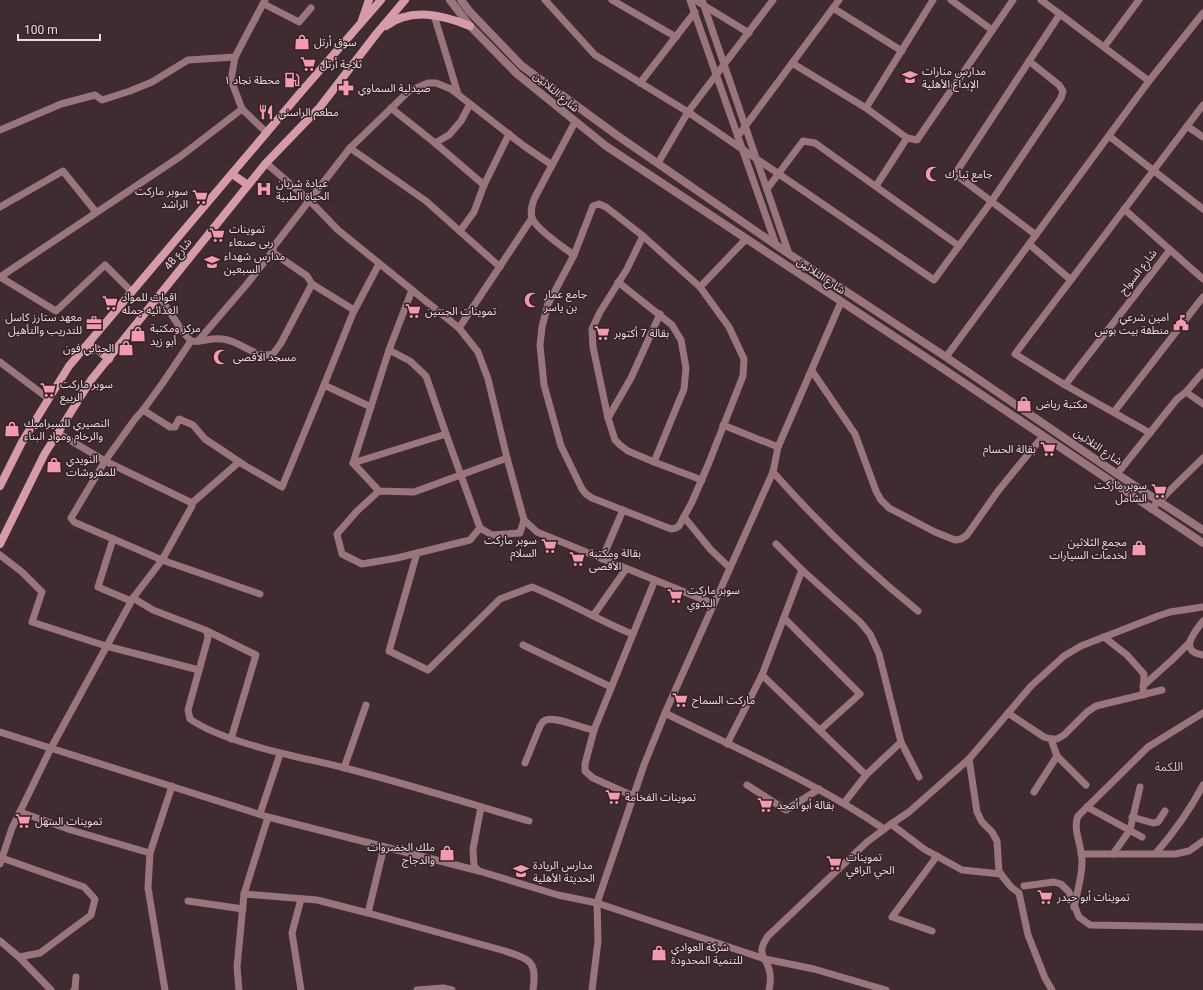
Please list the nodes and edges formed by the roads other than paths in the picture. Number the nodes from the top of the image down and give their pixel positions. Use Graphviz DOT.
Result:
graph roads {
  1 [pos="368,0"];
  2 [pos="381,0"];
  3 [pos="405,0"];
  4 [pos="450,0"];
  5 [pos="461,0"];
  6 [pos="545,0"];
  7 [pos="612,0"];
  8 [pos="690,0"];
  9 [pos="695,0"];
  10 [pos="773,0"];
  11 [pos="839,0"];
  12 [pos="933,0"];
  13 [pos="951,0"];
  14 [pos="1013,0"];
  15 [pos="1041,0"];
  16 [pos="1139,0"];
  17 [pos="265,2"];
  18 [pos="703,2"];
  19 [pos="311,8"];
  20 [pos="833,8"];
  21 [pos="695,12"];
  22 [pos="1203,13"];
  23 [pos="1060,14"];
  24 [pos="434,15"];
  25 [pos="360,25"];
  26 [pos="470,26"];
  27 [pos="992,30"];
  28 [pos="377,33"];
  29 [pos="749,33"];
  30 [pos="676,37"];
  31 [pos="1104,47"];
  32 [pos="902,51"];
  33 [pos="235,57"];
  34 [pos="1029,61"];
  35 [pos="792,63"];
  36 [pos="724,65"];
  37 [pos="717,75"];
  38 [pos="1149,81"];
  39 [pos="640,83"];
  40 [pos="458,94"];
  41 [pos="470,104"];
  42 [pos="1203,105"];
  43 [pos="391,108"];
  44 [pos="866,108"];
  45 [pos="242,109"];
  46 [pos="688,112"];
  47 [pos="575,122"];
  48 [pos="746,126"];
  49 [pos="1187,126"];
  50 [pos="0,130"];
  51 [pos="267,133"];
  52 [pos="509,134"];
  53 [pos="738,136"];
  54 [pos="1109,136"];
  55 [pos="1203,137"];
  56 [pos="907,138"];
  57 [pos="435,142"];
  58 [pos="350,148"];
  59 [pos="743,150"];
  60 [pos="757,160"];
  61 [pos="266,163"];
  62 [pos="658,163"];
  63 [pos="552,165"];
  64 [pos="1153,170"];
  65 [pos="232,174"];
  66 [pos="778,174"];
  67 [pos="484,185"];
  68 [pos="248,186"];
  69 [pos="876,186"];
  70 [pos="767,189"];
  71 [pos="310,201"];
  72 [pos="991,202"];
  73 [pos="0,207"];
  74 [pos="1124,209"];
  75 [pos="1203,209"];
  76 [pos="96,212"];
  77 [pos="532,218"];
  78 [pos="460,231"];
  79 [pos="1036,235"];
  80 [pos="643,236"];
  81 [pos="746,239"];
  82 [pos="776,244"];
  83 [pos="1029,244"];
  84 [pos="959,246"];
  85 [pos="1170,250"];
  86 [pos="272,252"];
  87 [pos="789,254"];
  88 [pos="574,255"];
  89 [pos="379,264"];
  90 [pos="500,267"];
  91 [pos="1203,279"];
  92 [pos="1071,280"];
  93 [pos="618,282"];
  94 [pos="312,284"];
  95 [pos="700,287"];
  96 [pos="412,290"];
  97 [pos="132,292"];
  98 [pos="848,293"];
  99 [pos="160,296"];
  100 [pos="1203,297"];
  101 [pos="841,302"];
  102 [pos="354,310"];
  103 [pos="660,314"];
  104 [pos="459,328"];
  105 [pos="194,342"];
  106 [pos="89,343"];
  107 [pos="389,350"];
  108 [pos="946,357"];
  109 [pos="109,359"];
  110 [pos="0,362"];
  111 [pos="939,366"];
  112 [pos="812,371"];
  113 [pos="1203,372"];
  114 [pos="324,384"];
  115 [pos="1065,385"];
  116 [pos="1186,392"];
  117 [pos="49,399"];
  118 [pos="1203,404"];
  119 [pos="371,407"];
  120 [pos="143,410"];
  121 [pos="1114,412"];
  122 [pos="608,418"];
  123 [pos="723,425"];
  124 [pos="58,433"];
  125 [pos="1150,433"];
  126 [pos="446,434"];
  127 [pos="1043,436"];
  128 [pos="778,447"];
  129 [pos="507,458"];
  130 [pos="1203,458"];
  131 [pos="105,461"];
  132 [pos="239,462"];
  133 [pos="654,462"];
  134 [pos="353,463"];
  135 [pos="773,472"];
  136 [pos="1117,474"];
  137 [pos="461,475"];
  138 [pos="702,480"];
  139 [pos="0,486"];
  140 [pos="379,491"];
  141 [pos="1158,501"];
  142 [pos="192,503"];
  143 [pos="1151,509"];
  144 [pos="623,510"];
  145 [pos="684,517"];
  146 [pos="524,520"];
  147 [pos="480,528"];
  148 [pos="1203,530"];
  149 [pos="113,539"];
  150 [pos="1203,543"];
  151 [pos="0,544"];
  152 [pos="776,544"];
  153 [pos="417,553"];
  154 [pos="0,555"];
  155 [pos="602,559"];
  156 [pos="162,560"];
  157 [pos="730,568"];
  158 [pos="626,569"];
  159 [pos="802,570"];
  160 [pos="654,580"];
  161 [pos="260,594"];
  162 [pos="132,599"];
  163 [pos="714,604"];
  164 [pos="1203,607"];
  165 [pos="918,610"];
  166 [pos="593,616"];
  167 [pos="784,618"];
  168 [pos="1203,621"];
  169 [pos="207,632"];
  170 [pos="632,634"];
  171 [pos="1104,637"];
  172 [pos="1189,643"];
  173 [pos="523,645"];
  174 [pos="106,646"];
  175 [pos="1203,655"];
  176 [pos="199,670"];
  177 [pos="762,675"];
  178 [pos="1143,686"];
  179 [pos="611,687"];
  180 [pos="1162,690"];
  181 [pos="1143,695"];
  182 [pos="366,705"];
  183 [pos="665,713"];
  184 [pos="1008,713"];
  185 [pos="1203,714"];
  186 [pos="594,730"];
  187 [pos="820,730"];
  188 [pos="0,732"];
  189 [pos="231,739"];
  190 [pos="1051,739"];
  191 [pos="901,742"];
  192 [pos="727,744"];
  193 [pos="51,748"];
  194 [pos="280,754"];
  195 [pos="1056,756"];
  196 [pos="969,759"];
  197 [pos="525,763"];
  198 [pos="344,768"];
  199 [pos="866,775"];
  200 [pos="918,777"];
  201 [pos="747,785"];
  202 [pos="1086,785"];
  203 [pos="172,786"];
  204 [pos="1203,786"];
  205 [pos="1140,787"];
  206 [pos="819,789"];
  207 [pos="1034,792"];
  208 [pos="633,796"];
  209 [pos="844,803"];
  210 [pos="481,807"];
  211 [pos="1086,807"];
  212 [pos="1165,811"];
  213 [pos="20,812"];
  214 [pos="260,814"];
  215 [pos="268,817"];
  216 [pos="1132,817"];
  217 [pos="529,820"];
  218 [pos="891,824"];
  219 [pos="884,829"];
  220 [pos="1130,830"];
  221 [pos="1142,837"];
  222 [pos="1203,841"];
  223 [pos="384,847"];
  224 [pos="150,853"];
  225 [pos="1156,853"];
  226 [pos="1081,854"];
  227 [pos="1113,854"];
  228 [pos="937,856"];
  229 [pos="1,861"];
  230 [pos="479,871"];
  231 [pos="1001,874"];
  232 [pos="1024,886"];
  233 [pos="244,894"];
  234 [pos="301,899"];
  235 [pos="188,901"];
  236 [pos="597,902"];
  237 [pos="1074,907"];
  238 [pos="243,909"];
  239 [pos="368,913"];
  240 [pos="1203,927"];
  241 [pos="932,931"];
  242 [pos="0,941"];
  243 [pos="19,957"];
  244 [pos="765,959"];
  245 [pos="76,977"];
  246 [pos="443,989"];
  247 [pos="51,990"];
  248 [pos="74,990"];
  249 [pos="165,990"];
  250 [pos="238,990"];
  251 [pos="301,990"];
  252 [pos="417,990"];
  253 [pos="452,990"];
  254 [pos="533,990"];
  255 [pos="592,990"];
  256 [pos="769,990"];
  257 [pos="886,990"];
  258 [pos="1052,990"];
  1 -- 25 [label="main road"];
  2 -- 25 [label="main road, شارع 48"];
  3 -- 28 [label="main road, شارع 48"];
  4 -- 26 [label="street, شارع الثلاثين"];
  5 -- 62 [label="street, شارع الثلاثين"];
  6 -- 39 [label="street"];
  7 -- 30 [label="street"];
  8 -- 21 [label="street"];
  9 -- 18 [label="street"];
  10 -- 29 [label="street"];
  11 -- 20 [label="street"];
  12 -- 32 [label="street"];
  13 -- 27 [label="street"];
  14 -- 27 [label="street"];
  15 -- 23 [label="street"];
  16 -- 31 [label="street"];
  17 -- 19 [label="street"];
  17 -- 33 [label="street"];
  18 -- 29 [label="street"];
  18 -- 36 [label="street"];
  20 -- 32 [label="street"];
  20 -- 35 [label="street"];
  21 -- 30 [label="street"];
  21 -- 37 [label="street"];
  22 -- 38 [label="street"];
  23 -- 31 [label="street"];
  23 -- 34 [label="street"];
  24 -- 26 [label="main road"];
  24 -- 28 [label="main road"];
  24 -- 40 [label="street"];
  25 -- 51 [label="main road, شارع 48"];
  26 -- 47 [label="street, شارع الثلاثين"];
  27 -- 56 [label="street"];
  28 -- 61 [label="main road, شارع 48"];
  29 -- 36 [label="street"];
  30 -- 39 [label="street"];
  31 -- 38 [label="street"];
  32 -- 44 [label="street"];
  33 -- 45 [label="street"];
  33 -- 50 [label="street"];
  34 -- 72 [label="street"];
  34 -- 72 [label="street"];
  35 -- 44 [label="street"];
  35 -- 48 [label="street"];
  36 -- 37 [label="street"];
  36 -- 48 [label="street"];
  37 -- 46 [label="street"];
  37 -- 53 [label="street"];
  38 -- 54 [label="street"];
  39 -- 46 [label="street"];
  40 -- 41 [label="street"];
  40 -- 43 [label="street"];
  41 -- 52 [label="street"];
  41 -- 57 [label="street"];
  42 -- 49 [label="street"];
  43 -- 57 [label="street"];
  43 -- 58 [label="street"];
  44 -- 56 [label="street"];
  45 -- 51 [label="street"];
  45 -- 76 [label="street"];
  46 -- 59 [label="street"];
  46 -- 62 [label="street"];
  47 -- 63 [label="street"];
  47 -- 81 [label="street, شارع الثلاثين"];
  48 -- 53 [label="street"];
  48 -- 60 [label="street"];
  49 -- 55 [label="street"];
  49 -- 64 [label="street"];
  51 -- 65 [label="main road, شارع 48"];
  52 -- 63 [label="street"];
  52 -- 67 [label="street"];
  53 -- 59 [label="street"];
  54 -- 64 [label="street"];
  54 -- 79 [label="street"];
  56 -- 69 [label="street"];
  57 -- 67 [label="street"];
  58 -- 71 [label="street"];
  58 -- 78 [label="street"];
  59 -- 60 [label="street"];
  59 -- 82 [label="street"];
  60 -- 66 [label="street"];
  60 -- 70 [label="street"];
  61 -- 68 [label="main road, شارع 48"];
  61 -- 71 [label="street"];
  62 -- 82 [label="street, شارع الثلاثين"];
  63 -- 77 [label="street"];
  64 -- 74 [label="street"];
  64 -- 75 [label="street"];
  65 -- 68 [label="main road"];
  65 -- 97 [label="main road, شارع 48"];
  66 -- 69 [label="street"];
  66 -- 70 [label="street"];
  66 -- 84 [label="street"];
  67 -- 78 [label="street"];
  68 -- 99 [label="main road, شارع 48"];
  69 -- 84 [label="street"];
  70 -- 87 [label="street"];
  71 -- 86 [label="street"];
  71 -- 89 [label="street"];
  72 -- 79 [label="street"];
  72 -- 84 [label="street"];
  73 -- 76 [label="street"];
  74 -- 85 [label="street"];
  74 -- 92 [label="street"];
  76 -- 97 [label="street"];
  77 -- 88 [label="street"];
  77 -- 90 [label="street"];
  78 -- 90 [label="street"];
  79 -- 83 [label="street"];
  80 -- 88 [label="street"];
  80 -- 93 [label="street"];
  80 -- 95 [label="street"];
  81 -- 95 [label="street"];
  81 -- 101 [label="street, شارع الثلاثين"];
  82 -- 87 [label="street, شارع الثلاثين"];
  83 -- 92 [label="street"];
  83 -- 108 [label="street"];
  85 -- 91 [label="street"];
  85 -- 115 [label="street, شارع السواح"];
  86 -- 94 [label="street"];
  86 -- 105 [label="street"];
  87 -- 98 [label="street, شارع الثلاثين"];
  88 -- 144 [label="street"];
  89 -- 96 [label="street"];
  89 -- 102 [label="street"];
  90 -- 104 [label="street"];
  92 -- 115 [label="street"];
  93 -- 103 [label="street"];
  93 -- 122 [label="street"];
  94 -- 102 [label="street"];
  94 -- 105 [label="street"];
  95 -- 123 [label="street"];
  96 -- 104 [label="street"];
  96 -- 107 [label="street"];
  97 -- 106 [label="main road, شارع 48"];
  98 -- 101 [label="street"];
  98 -- 108 [label="street, شارع الثلاثين"];
  99 -- 105 [label="street"];
  99 -- 109 [label="main road, شارع 48"];
  100 -- 121 [label="street"];
  101 -- 111 [label="street, شارع الثلاثين"];
  101 -- 112 [label="street"];
  102 -- 114 [label="street"];
  103 -- 122 [label="street"];
  103 -- 133 [label="street"];
  104 -- 129 [label="street"];
  105 -- 120 [label="street"];
  106 -- 109 [label="main road"];
  106 -- 117 [label="main road, شارع 48"];
  107 -- 119 [label="street"];
  107 -- 126 [label="street"];
  108 -- 111 [label="street"];
  108 -- 136 [label="street, شارع الثلاثين"];
  109 -- 124 [label="main road, شارع 48"];
  110 -- 117 [label="street"];
  111 -- 127 [label="street, شارع الثلاثين"];
  112 -- 127 [label="street"];
  112 -- 128 [label="street"];
  113 -- 116 [label="street"];
  114 -- 119 [label="street"];
  114 -- 132 [label="street"];
  115 -- 121 [label="street"];
  116 -- 118 [label="street"];
  116 -- 125 [label="street"];
  117 -- 139 [label="main road, شارع 48"];
  119 -- 134 [label="street"];
  120 -- 131 [label="street"];
  120 -- 132 [label="street"];
  121 -- 125 [label="street"];
  122 -- 133 [label="street"];
  123 -- 128 [label="street"];
  123 -- 138 [label="street"];
  124 -- 131 [label="street"];
  124 -- 151 [label="main road, شارع 48"];
  125 -- 136 [label="street"];
  126 -- 134 [label="street"];
  126 -- 137 [label="street"];
  127 -- 143 [label="street, شارع الثلاثين"];
  128 -- 135 [label="street"];
  129 -- 137 [label="street"];
  129 -- 146 [label="street"];
  130 -- 141 [label="street"];
  131 -- 142 [label="street"];
  131 -- 149 [label="street"];
  132 -- 142 [label="street"];
  133 -- 138 [label="street"];
  134 -- 140 [label="street"];
  135 -- 157 [label="street"];
  135 -- 165 [label="street"];
  136 -- 141 [label="street, شارع الثلاثين"];
  137 -- 140 [label="street"];
  137 -- 147 [label="street"];
  138 -- 145 [label="street"];
  140 -- 153 [label="street"];
  141 -- 143 [label="street"];
  141 -- 148 [label="street, شارع الثلاثين"];
  142 -- 156 [label="street"];
  143 -- 150 [label="street, شارع الثلاثين"];
  144 -- 145 [label="street"];
  144 -- 155 [label="street"];
  145 -- 157 [label="street"];
  146 -- 147 [label="street"];
  146 -- 155 [label="street"];
  147 -- 153 [label="street"];
  149 -- 156 [label="street"];
  149 -- 162 [label="street"];
  152 -- 159 [label="street"];
  153 -- 166 [label="street"];
  154 -- 174 [label="street"];
  155 -- 158 [label="street"];
  156 -- 161 [label="street"];
  156 -- 162 [label="street"];
  157 -- 163 [label="street"];
  158 -- 160 [label="street"];
  158 -- 166 [label="street"];
  159 -- 167 [label="street"];
  159 -- 191 [label="street"];
  160 -- 163 [label="street"];
  160 -- 170 [label="street"];
  162 -- 169 [label="street"];
  162 -- 174 [label="street"];
  163 -- 183 [label="street"];
  164 -- 171 [label="street"];
  166 -- 170 [label="street"];
  167 -- 177 [label="street"];
  167 -- 187 [label="street"];
  168 -- 172 [label="street"];
  169 -- 176 [label="street"];
  169 -- 189 [label="street"];
  170 -- 179 [label="street"];
  171 -- 178 [label="street"];
  171 -- 184 [label="street"];
  172 -- 175 [label="street"];
  172 -- 178 [label="street"];
  173 -- 179 [label="street"];
  174 -- 176 [label="street"];
  174 -- 193 [label="street"];
  176 -- 189 [label="street"];
  177 -- 187 [label="street"];
  177 -- 192 [label="street"];
  178 -- 181 [label="street"];
  179 -- 186 [label="street"];
  180 -- 181 [label="street"];
  181 -- 190 [label="street"];
  182 -- 198 [label="street"];
  183 -- 192 [label="street"];
  183 -- 208 [label="street"];
  184 -- 190 [label="street"];
  184 -- 196 [label="street"];
  185 -- 211 [label="street"];
  186 -- 197 [label="street"];
  186 -- 208 [label="street"];
  187 -- 199 [label="street"];
  188 -- 193 [label="street"];
  189 -- 194 [label="street"];
  190 -- 195 [label="street"];
  191 -- 199 [label="street"];
  191 -- 200 [label="street"];
  192 -- 206 [label="street"];
  193 -- 203 [label="street"];
  193 -- 213 [label="street"];
  194 -- 198 [label="street"];
  194 -- 214 [label="street"];
  195 -- 202 [label="street"];
  195 -- 207 [label="street"];
  196 -- 218 [label="street"];
  196 -- 231 [label="street"];
  198 -- 210 [label="street"];
  199 -- 209 [label="street"];
  201 -- 206 [label="street"];
  203 -- 214 [label="street"];
  203 -- 224 [label="street"];
  204 -- 225 [label="street"];
  205 -- 216 [label="street"];
  206 -- 209 [label="street"];
  208 -- 236 [label="street"];
  209 -- 219 [label="street"];
  210 -- 217 [label="street"];
  210 -- 230 [label="street"];
  211 -- 220 [label="street"];
  211 -- 226 [label="street"];
  212 -- 216 [label="street"];
  213 -- 224 [label="street"];
  213 -- 229 [label="street"];
  214 -- 215 [label="street"];
  215 -- 223 [label="street"];
  215 -- 233 [label="street"];
  216 -- 220 [label="street"];
  218 -- 219 [label="street"];
  218 -- 228 [label="street"];
  219 -- 244 [label="street"];
  220 -- 221 [label="street"];
  220 -- 227 [label="street"];
  222 -- 225 [label="street"];
  223 -- 230 [label="street"];
  223 -- 239 [label="street"];
  224 -- 249 [label="street"];
  225 -- 227 [label="street"];
  226 -- 227 [label="street"];
  226 -- 237 [label="street"];
  228 -- 231 [label="street"];
  228 -- 241 [label="street"];
  229 -- 243 [label="street"];
  230 -- 236 [label="street"];
  231 -- 258 [label="street"];
  232 -- 237 [label="street"];
  233 -- 234 [label="street"];
  233 -- 238 [label="street"];
  234 -- 239 [label="street"];
  234 -- 251 [label="street"];
  235 -- 238 [label="street"];
  236 -- 244 [label="street"];
  236 -- 255 [label="street"];
  237 -- 240 [label="street"];
  238 -- 250 [label="street"];
  239 -- 254 [label="street"];
  242 -- 243 [label="street"];
  243 -- 247 [label="street"];
  244 -- 256 [label="street"];
  244 -- 257 [label="street"];
  245 -- 248 [label="street"];
  246 -- 252 [label="street"];
  246 -- 253 [label="street"];
}
